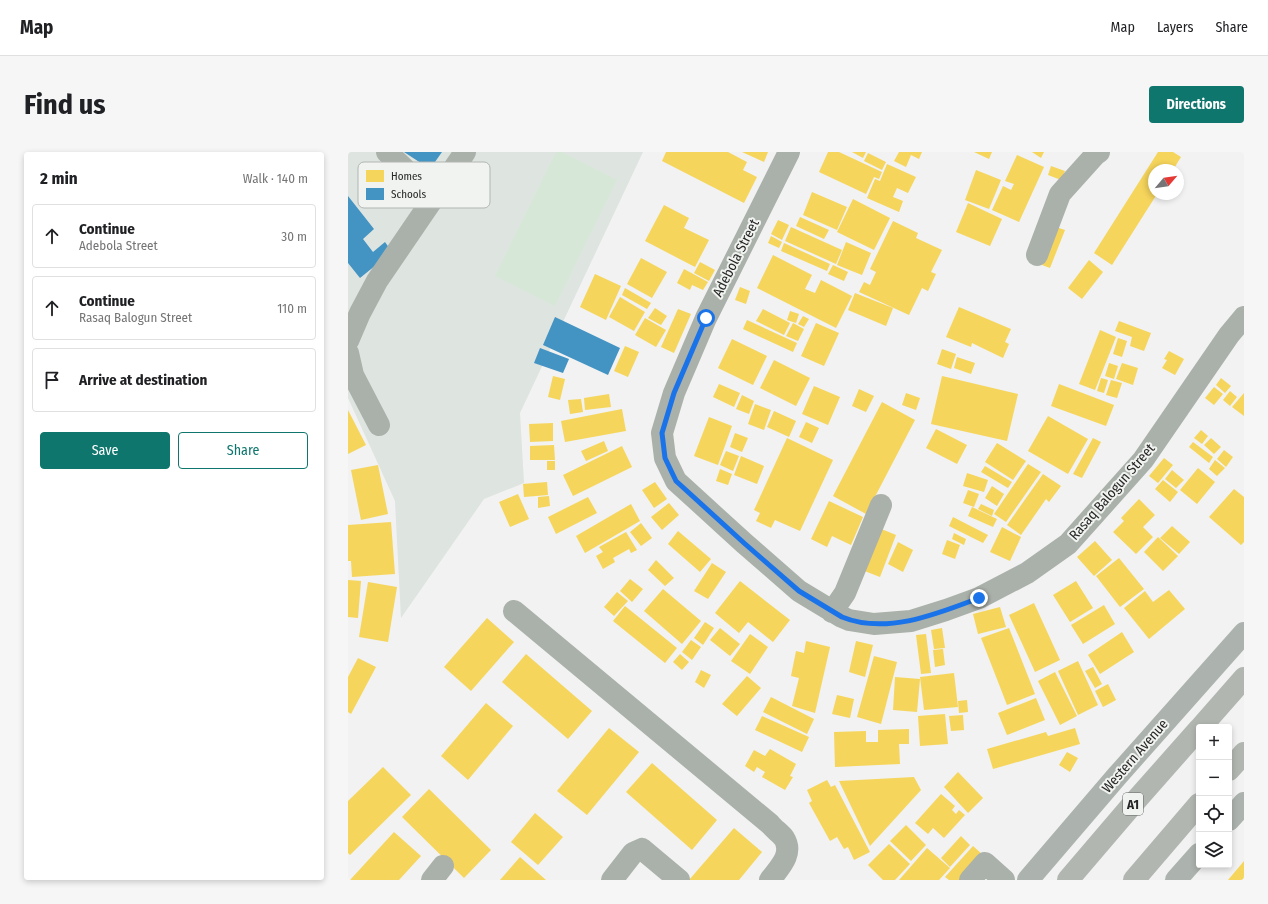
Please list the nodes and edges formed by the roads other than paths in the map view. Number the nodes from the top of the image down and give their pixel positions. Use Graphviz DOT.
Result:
graph roads {
  1 [pos="387,152"];
  2 [pos="465,152"];
  3 [pos="789,152"];
  4 [pos="1099,152"];
  5 [pos="397,162"];
  6 [pos="458,162"];
  7 [pos="427,208"];
  8 [pos="1037,255"];
  9 [pos="1244,317"];
  10 [pos="348,341"];
  11 [pos="348,353"];
  12 [pos="379,425"];
  13 [pos="662,433"];
  14 [pos="881,505"];
  15 [pos="514,611"];
  16 [pos="832,612"];
  17 [pos="1244,633"];
  18 [pos="1244,678"];
  19 [pos="1204,724"];
  20 [pos="1196,733"];
  21 [pos="1244,753"];
  22 [pos="1232,767"];
  23 [pos="1244,803"];
  24 [pos="1196,808"];
  25 [pos="1232,817"];
  26 [pos="1196,857"];
  27 [pos="987,871"];
  28 [pos="612,880"];
  29 [pos="679,880"];
  30 [pos="770,880"];
  31 [pos="970,880"];
  32 [pos="1004,880"];
  33 [pos="1028,880"];
  34 [pos="1068,880"];
  35 [pos="1134,880"];
  36 [pos="1176,880"];
  1 -- 5 [label="street"];
  2 -- 6 [label="street"];
  3 -- 13 [label="street, Adebola Street"];
  4 -- 8 [label="street"];
  7 -- 10 [label="street"];
  9 -- 16 [label="street, Rasaq Balogun Street"];
  11 -- 12 [label="street"];
  13 -- 16 [label="street, Rasaq Balogun Street"];
  14 -- 16 [label="street"];
  15 -- 30 [label="street"];
  17 -- 33 [label="main road, Western Avenue"];
  18 -- 19 [label="highway, A1"];
  20 -- 34 [label="highway, A1"];
  21 -- 22 [label="highway"];
  23 -- 25 [label="main road"];
  24 -- 35 [label="highway"];
  26 -- 36 [label="main road"];
  27 -- 31 [label="street"];
  27 -- 32 [label="street"];
  28 -- 29 [label="street"];
}
